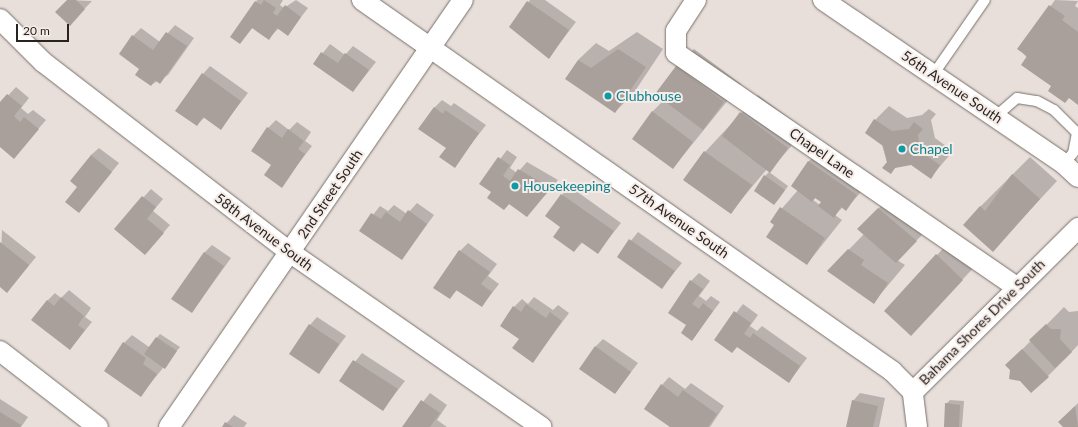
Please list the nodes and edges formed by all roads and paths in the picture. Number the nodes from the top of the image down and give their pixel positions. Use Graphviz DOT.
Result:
graph roads {
  1 [pos="362,0"];
  2 [pos="463,0"];
  3 [pos="696,0"];
  4 [pos="823,0"];
  5 [pos="985,0"];
  6 [pos="0,19"];
  7 [pos="431,47"];
  8 [pos="933,75"];
  9 [pos="995,117"];
  10 [pos="1071,170"];
  11 [pos="1078,228"];
  12 [pos="290,253"];
  13 [pos="1016,287"];
  14 [pos="0,351"];
  15 [pos="913,392"];
  16 [pos="98,427"];
  17 [pos="169,427"];
  18 [pos="542,427"];
  19 [pos="917,427"];
  1 -- 7 [label="street, 57th Avenue South"];
  2 -- 7 [label="street, 2nd Street South"];
  3 -- 13 [label="street, Chapel Lane"];
  4 -- 8 [label="street, 56th Avenue South"];
  5 -- 8 [label="lane"];
  6 -- 12 [label="street, 58th Avenue South"];
  7 -- 12 [label="street, 2nd Street South"];
  7 -- 15 [label="street, 57th Avenue South"];
  8 -- 9 [label="street, 56th Avenue South"];
  9 -- 10 [label="street, 56th Avenue South"];
  9 -- 10 [label="lane"];
  11 -- 13 [label="street, Bahama Shores Drive South"];
  12 -- 17 [label="street, 2nd Street South"];
  12 -- 18 [label="street, 58th Avenue South"];
  13 -- 15 [label="street, Bahama Shores Drive South"];
  14 -- 16 [label="street"];
  15 -- 19 [label="street, Bahama Shores Drive South"];
}
